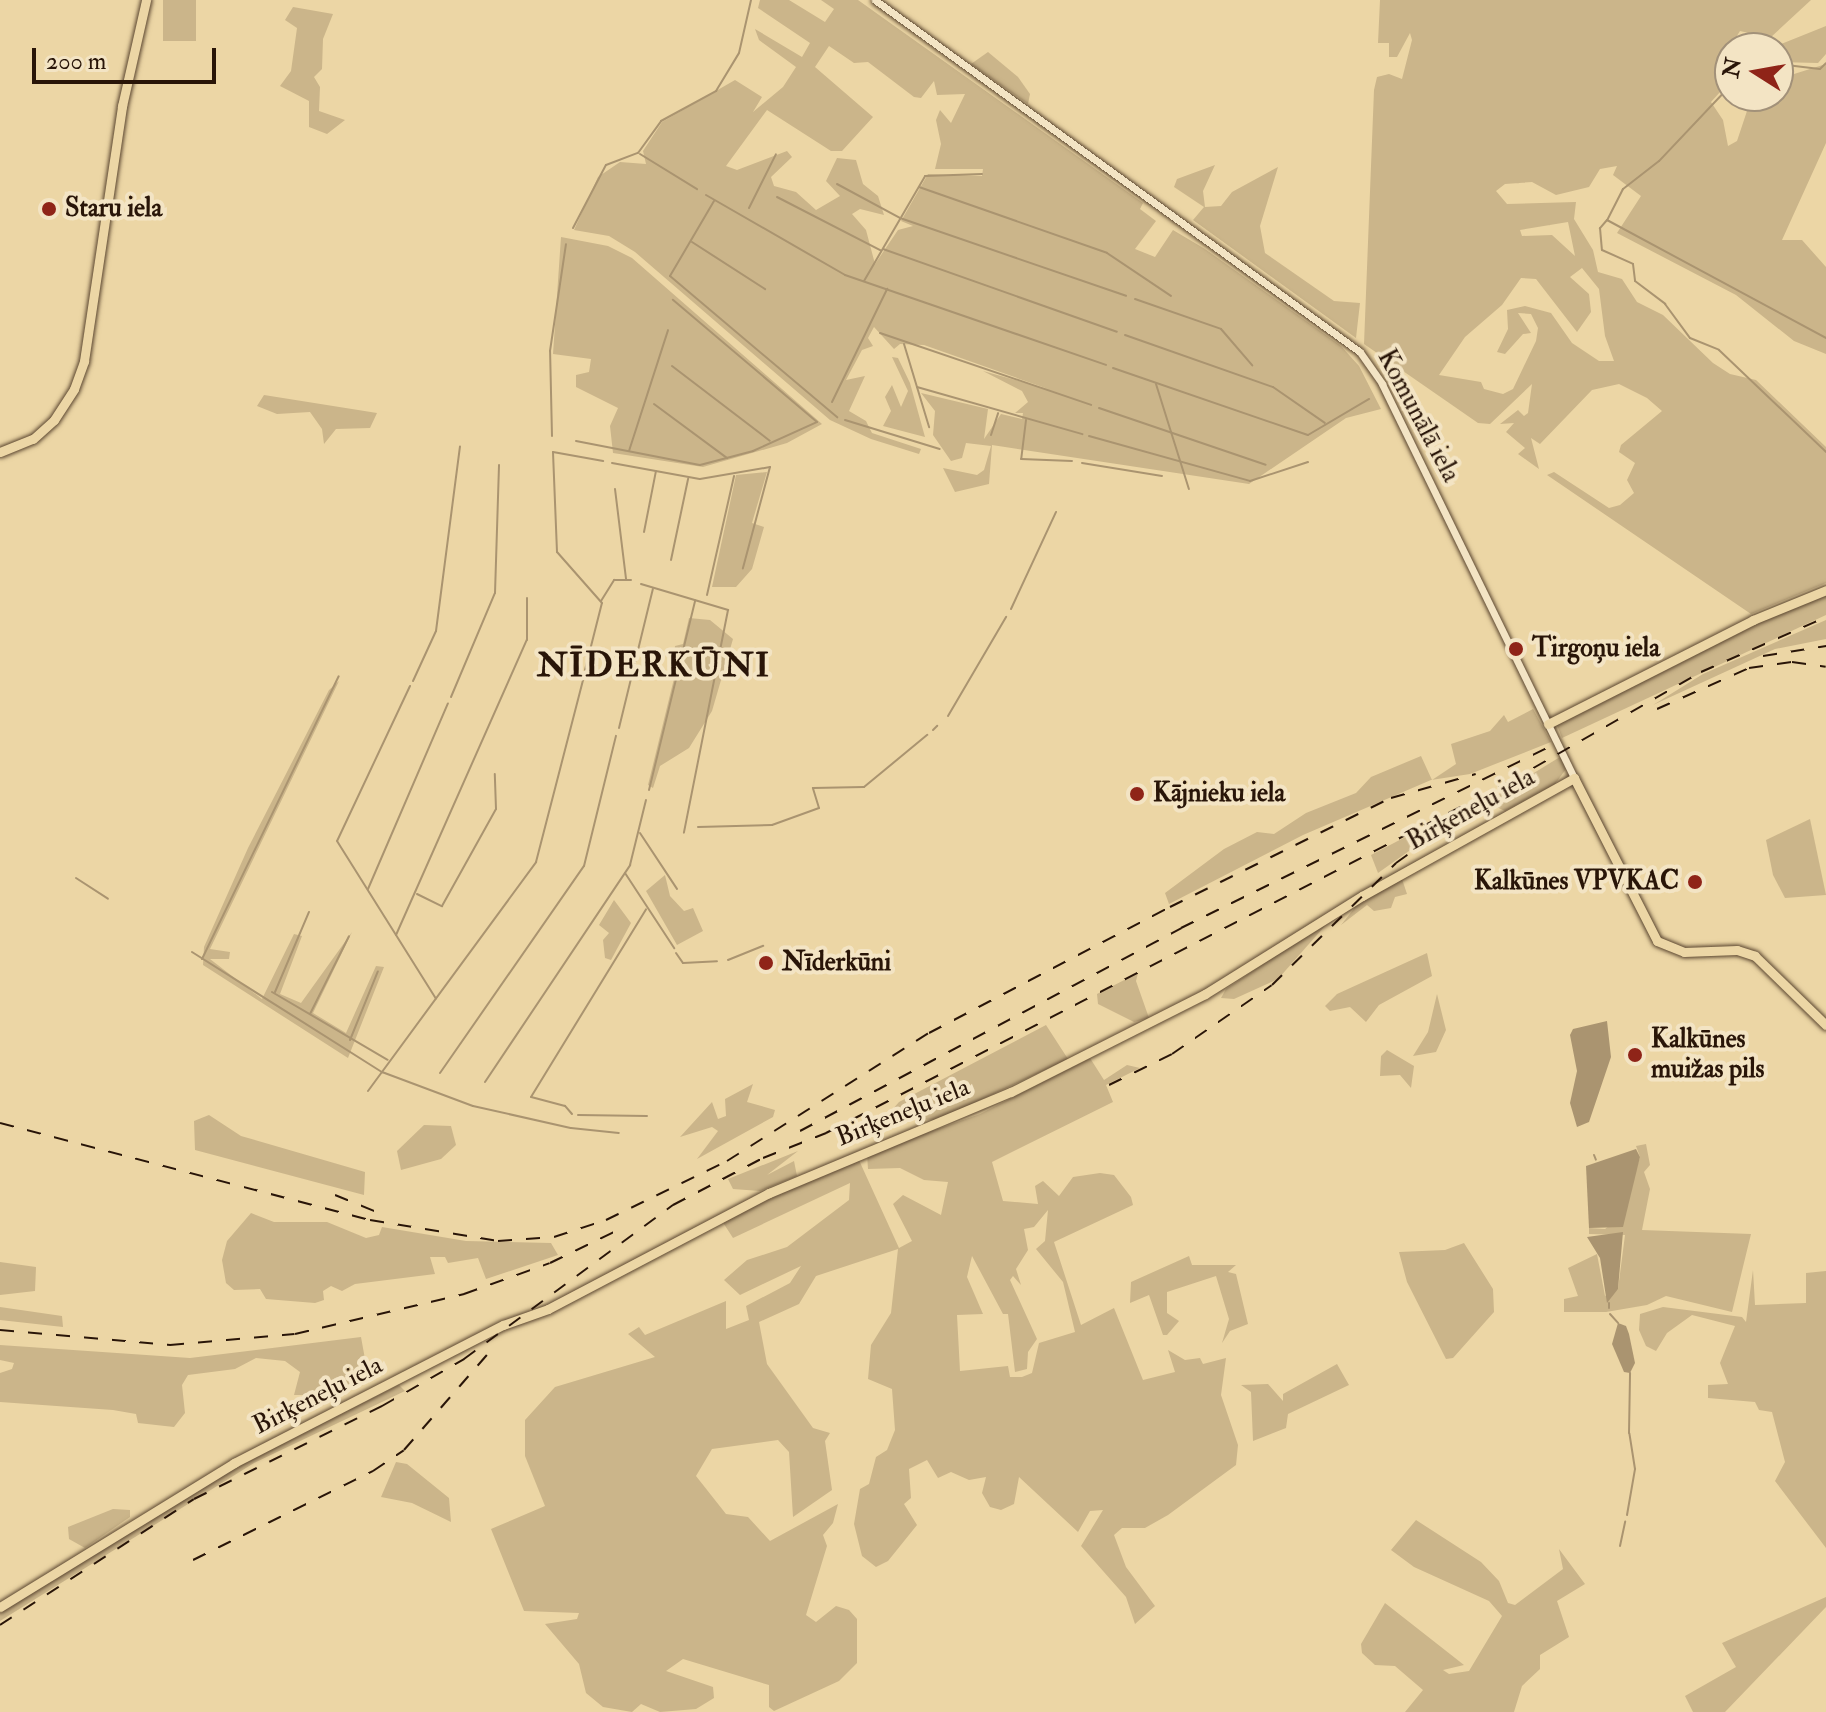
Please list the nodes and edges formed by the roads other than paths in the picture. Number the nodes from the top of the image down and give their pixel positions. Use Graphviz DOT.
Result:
graph roads {
  1 [pos="146,0"];
  2 [pos="875,0"];
  3 [pos="0,452"];
  4 [pos="1826,590"];
  5 [pos="1548,724"];
  6 [pos="1574,778"];
  7 [pos="1826,1025"];
  8 [pos="0,1607"];
  1 -- 3 [label="main road"];
  2 -- 5 [label="street, Komunālā iela"];
  4 -- 5 [label="main road"];
  5 -- 6 [label="street, Komunālā iela"];
  6 -- 7 [label="main road, Komunālā iela"];
  6 -- 8 [label="main road, Birķeneļu iela"];
}
